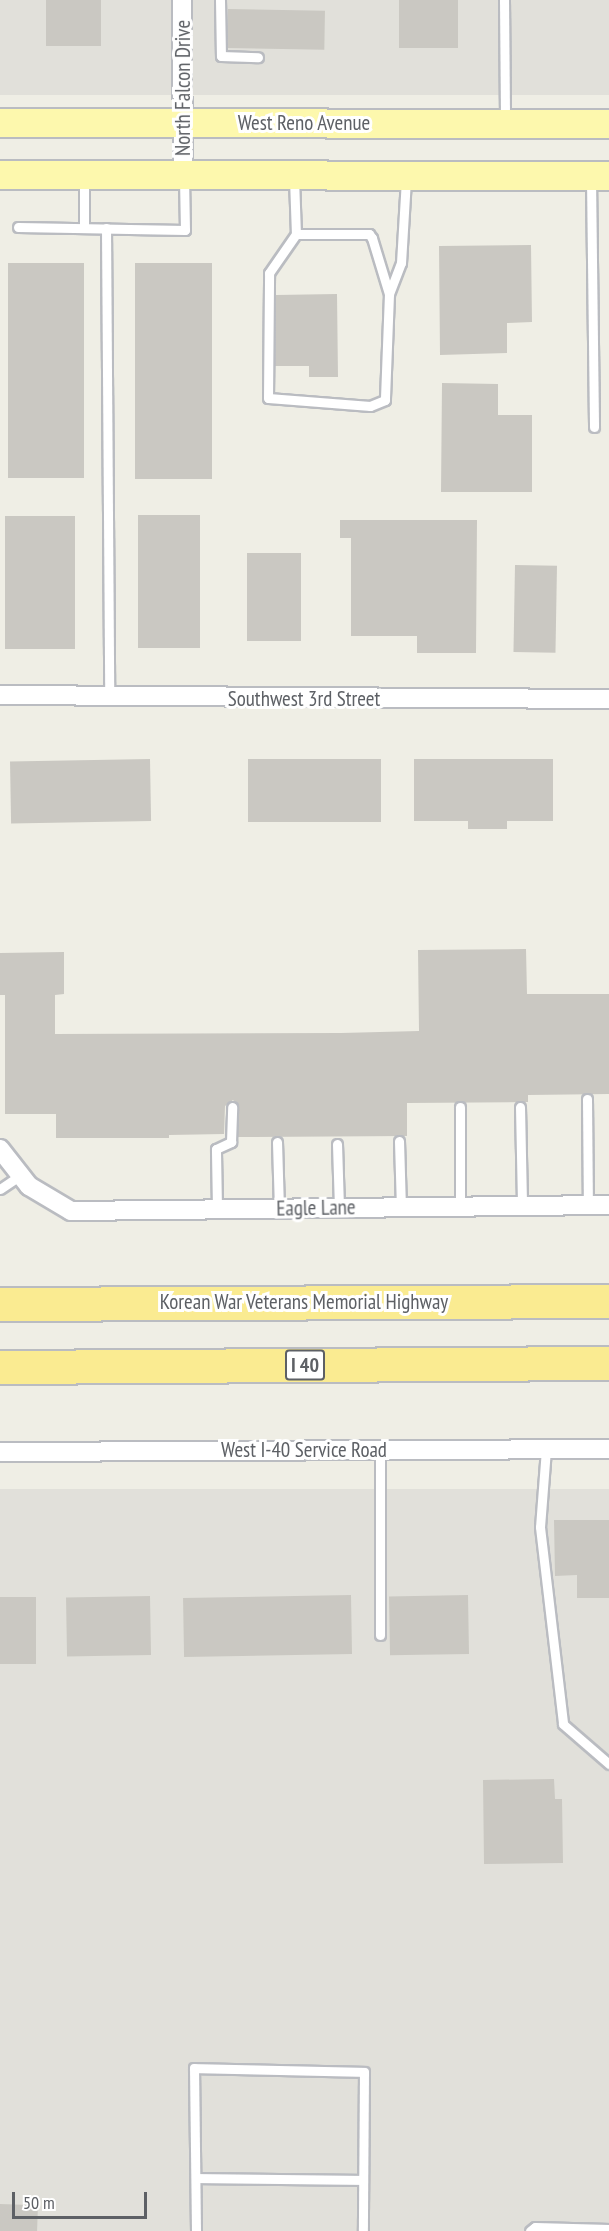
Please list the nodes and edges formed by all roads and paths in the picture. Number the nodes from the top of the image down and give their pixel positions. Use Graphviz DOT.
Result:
graph roads {
  1 [pos="182,0"];
  2 [pos="188,0"];
  3 [pos="220,0"];
  4 [pos="504,0"];
  5 [pos="258,57"];
  6 [pos="0,123"];
  7 [pos="183,123"];
  8 [pos="505,123"];
  9 [pos="609,124"];
  10 [pos="0,175"];
  11 [pos="84,175"];
  12 [pos="183,175"];
  13 [pos="294,175"];
  14 [pos="406,176"];
  15 [pos="600,176"];
  16 [pos="18,227"];
  17 [pos="84,228"];
  18 [pos="106,228"];
  19 [pos="296,234"];
  20 [pos="389,294"];
  21 [pos="594,428"];
  22 [pos="0,696"];
  23 [pos="109,697"];
  24 [pos="609,699"];
  25 [pos="587,1099"];
  26 [pos="232,1107"];
  27 [pos="460,1107"];
  28 [pos="520,1107"];
  29 [pos="399,1141"];
  30 [pos="278,1142"];
  31 [pos="337,1144"];
  32 [pos="0,1149"];
  33 [pos="25,1180"];
  34 [pos="0,1189"];
  35 [pos="588,1205"];
  36 [pos="609,1205"];
  37 [pos="460,1206"];
  38 [pos="522,1206"];
  39 [pos="401,1207"];
  40 [pos="339,1208"];
  41 [pos="217,1209"];
  42 [pos="279,1209"];
  43 [pos="609,1301"];
  44 [pos="0,1304"];
  45 [pos="609,1363"];
  46 [pos="0,1367"];
  47 [pos="380,1449"];
  48 [pos="546,1449"];
  49 [pos="609,1449"];
  50 [pos="0,1452"];
  51 [pos="380,1635"];
  52 [pos="609,1764"];
  53 [pos="196,2178"];
  54 [pos="363,2180"];
  55 [pos="609,2229"];
  56 [pos="196,2231"];
  57 [pos="363,2231"];
  58 [pos="530,2231"];
  1 -- 2 [label="lane"];
  1 -- 7 [label="street, North Falcon Drive"];
  3 -- 5 [label="lane"];
  4 -- 8 [label="lane"];
  6 -- 7 [label="main road, West Reno Avenue"];
  7 -- 8 [label="main road, West Reno Avenue"];
  7 -- 12 [label="street, North Falcon Drive"];
  8 -- 9 [label="main road, West Reno Avenue"];
  10 -- 11 [label="main road"];
  11 -- 12 [label="main road"];
  11 -- 17 [label="lane"];
  12 -- 13 [label="main road"];
  12 -- 18 [label="lane"];
  13 -- 14 [label="main road"];
  13 -- 19 [label="lane"];
  14 -- 15 [label="main road"];
  14 -- 20 [label="lane"];
  15 -- 21 [label="lane"];
  16 -- 17 [label="lane"];
  17 -- 18 [label="lane"];
  18 -- 23 [label="lane"];
  19 -- 20 [label="lane"];
  19 -- 20 [label="lane"];
  22 -- 23 [label="street, Southwest 3rd Street"];
  23 -- 24 [label="street, Southwest 3rd Street"];
  25 -- 35 [label="lane"];
  26 -- 41 [label="lane"];
  27 -- 37 [label="lane"];
  28 -- 38 [label="lane"];
  29 -- 39 [label="lane"];
  30 -- 42 [label="lane"];
  31 -- 40 [label="lane"];
  32 -- 33 [label="street"];
  33 -- 34 [label="lane"];
  33 -- 41 [label="street, Eagle Lane"];
  35 -- 36 [label="street, Eagle Lane"];
  35 -- 38 [label="street, Eagle Lane"];
  37 -- 38 [label="street, Eagle Lane"];
  37 -- 39 [label="street, Eagle Lane"];
  39 -- 40 [label="street, Eagle Lane"];
  40 -- 42 [label="street, Eagle Lane"];
  41 -- 42 [label="street, Eagle Lane"];
  43 -- 44 [label="highway, Korean War Veterans Memorial Highway"];
  45 -- 46 [label="highway, I 40"];
  47 -- 48 [label="street, West I-40 Service Road"];
  47 -- 50 [label="street, West I-40 Service Road"];
  47 -- 51 [label="lane"];
  48 -- 49 [label="street, West I-40 Service Road"];
  48 -- 52 [label="lane"];
  53 -- 54 [label="lane"];
  53 -- 54 [label="lane"];
  53 -- 56 [label="lane"];
  54 -- 57 [label="lane"];
  55 -- 58 [label="lane"];
}
